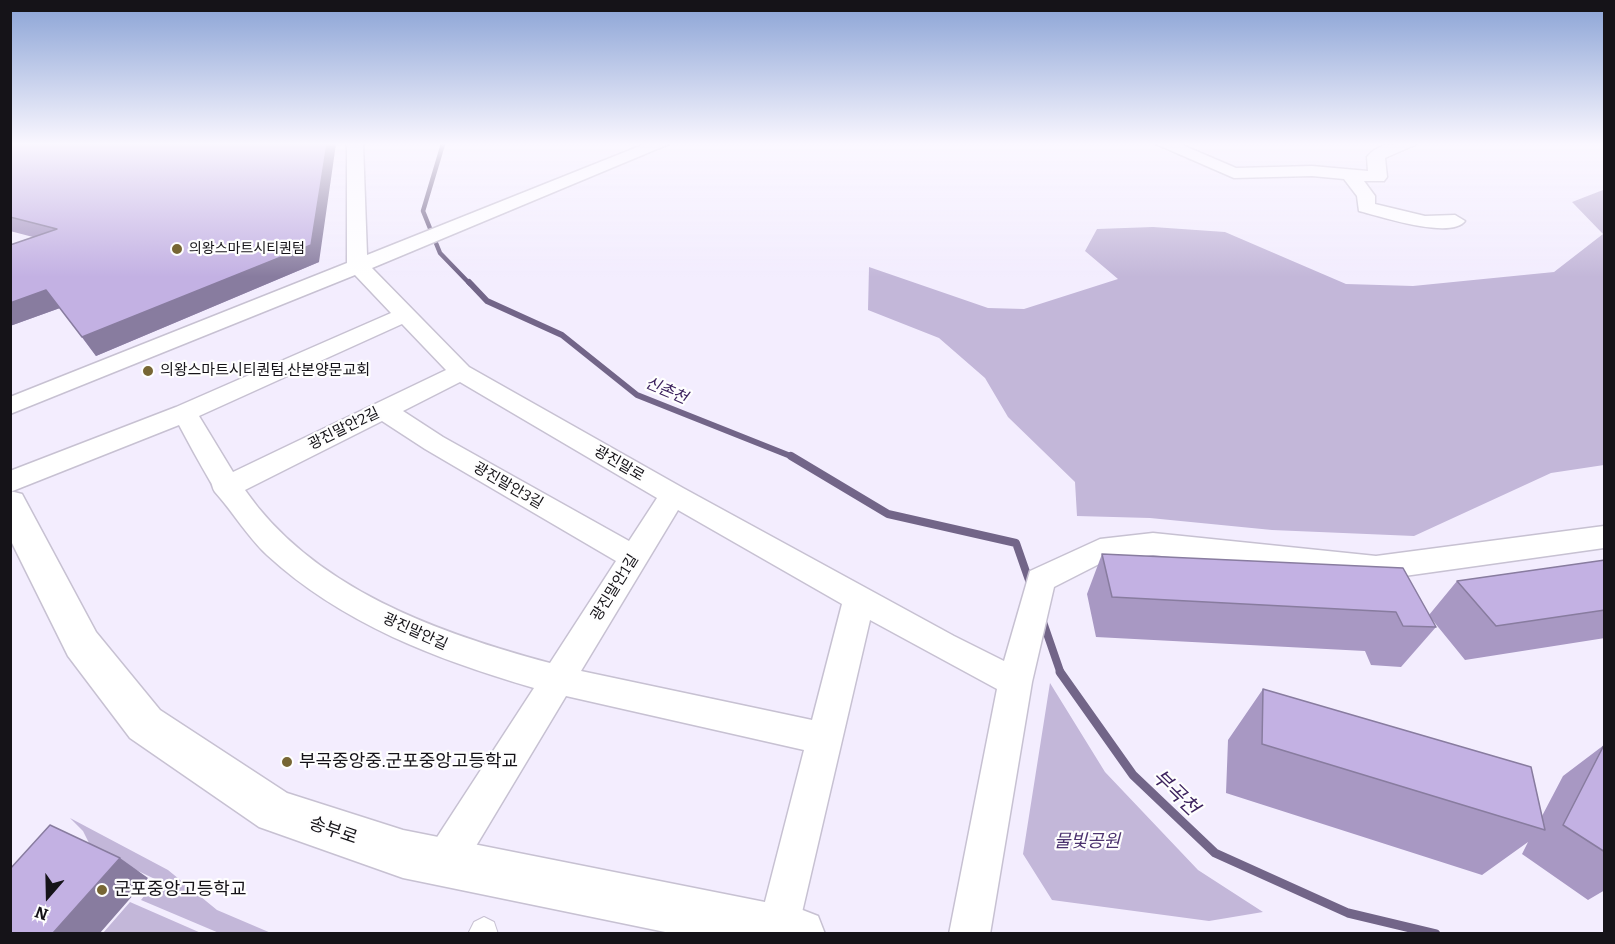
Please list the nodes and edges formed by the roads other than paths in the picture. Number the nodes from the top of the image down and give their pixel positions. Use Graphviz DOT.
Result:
graph roads {
  1 [pos="355,188"];
  2 [pos="554,188"];
  3 [pos="1360,188"];
  4 [pos="1455,221"];
  5 [pos="357,266"];
  6 [pos="406,314"];
  7 [pos="461,372"];
  8 [pos="10,406"];
  9 [pos="384,410"];
  10 [pos="185,413"];
  11 [pos="10,482"];
  12 [pos="226,487"];
  13 [pos="673,495"];
  14 [pos="10,503"];
  15 [pos="1605,537"];
  16 [pos="634,558"];
  17 [pos="860,599"];
  18 [pos="1018,669"];
  19 [pos="557,681"];
  20 [pos="825,739"];
  21 [pos="444,862"];
  22 [pos="789,931"];
  23 [pos="969,933"];
  1 -- 5 [label="street"];
  2 -- 5 [label="street"];
  3 -- 4 [label="street"];
  5 -- 6 [label="street, 광진말로"];
  5 -- 8 [label="street"];
  6 -- 7 [label="street, 광진말로"];
  6 -- 10 [label="street"];
  7 -- 9 [label="street, 광진말안2길"];
  7 -- 13 [label="street, 광진말로"];
  9 -- 12 [label="street, 광진말안2길"];
  9 -- 16 [label="street, 광진말안3길"];
  10 -- 11 [label="street"];
  10 -- 12 [label="street, 광진말안길"];
  12 -- 19 [label="street, 광진말안길"];
  13 -- 16 [label="street, 광진말안1길"];
  13 -- 17 [label="street, 광진말로"];
  14 -- 21 [label="street, 송부로"];
  15 -- 18 [label="street"];
  16 -- 19 [label="street, 광진말안1길"];
  17 -- 18 [label="street, 광진말로"];
  17 -- 20 [label="street"];
  18 -- 23 [label="street"];
  19 -- 20 [label="street, 광진말안길"];
  19 -- 21 [label="street, 광진말안1길"];
  20 -- 22 [label="street"];
  21 -- 22 [label="street, 송부로"];
}
